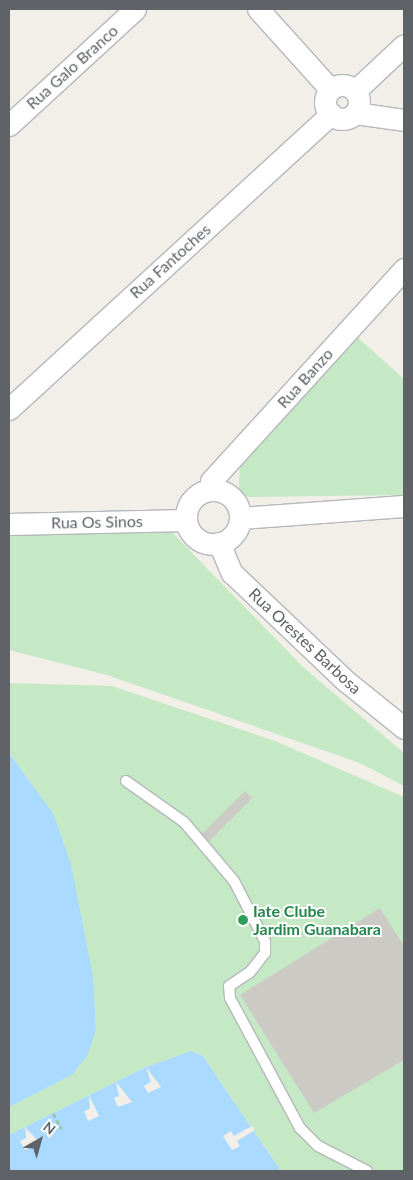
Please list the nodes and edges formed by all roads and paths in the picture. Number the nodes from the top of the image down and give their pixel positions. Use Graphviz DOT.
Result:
graph roads {
  1 [pos="135,9"];
  2 [pos="258,9"];
  3 [pos="404,45"];
  4 [pos="330,89"];
  5 [pos="356,91"];
  6 [pos="354,113"];
  7 [pos="331,114"];
  8 [pos="404,120"];
  9 [pos="9,125"];
  10 [pos="404,269"];
  11 [pos="9,409"];
  12 [pos="211,490"];
  13 [pos="404,506"];
  14 [pos="240,518"];
  15 [pos="186,520"];
  16 [pos="9,524"];
  17 [pos="219,543"];
  18 [pos="404,728"];
  19 [pos="126,781"];
  20 [pos="53,1113"];
  21 [pos="62,1129"];
  22 [pos="367,1171"];
  1 -- 9 [label="street, Rua Galo Branco"];
  2 -- 4 [label="street"];
  3 -- 5 [label="street"];
  4 -- 5 [label="street"];
  4 -- 7 [label="street"];
  5 -- 6 [label="street"];
  6 -- 7 [label="street"];
  6 -- 8 [label="street"];
  7 -- 11 [label="street, Rua Fantoches"];
  10 -- 12 [label="street, Rua Banzo"];
  12 -- 14 [label="street"];
  12 -- 15 [label="street"];
  13 -- 14 [label="street"];
  14 -- 17 [label="street"];
  15 -- 16 [label="street, Rua Os Sinos"];
  15 -- 17 [label="street"];
  17 -- 18 [label="street, Rua Orestes Barbosa"];
  19 -- 22 [label="lane"];
  20 -- 21 [label="path"];
}
